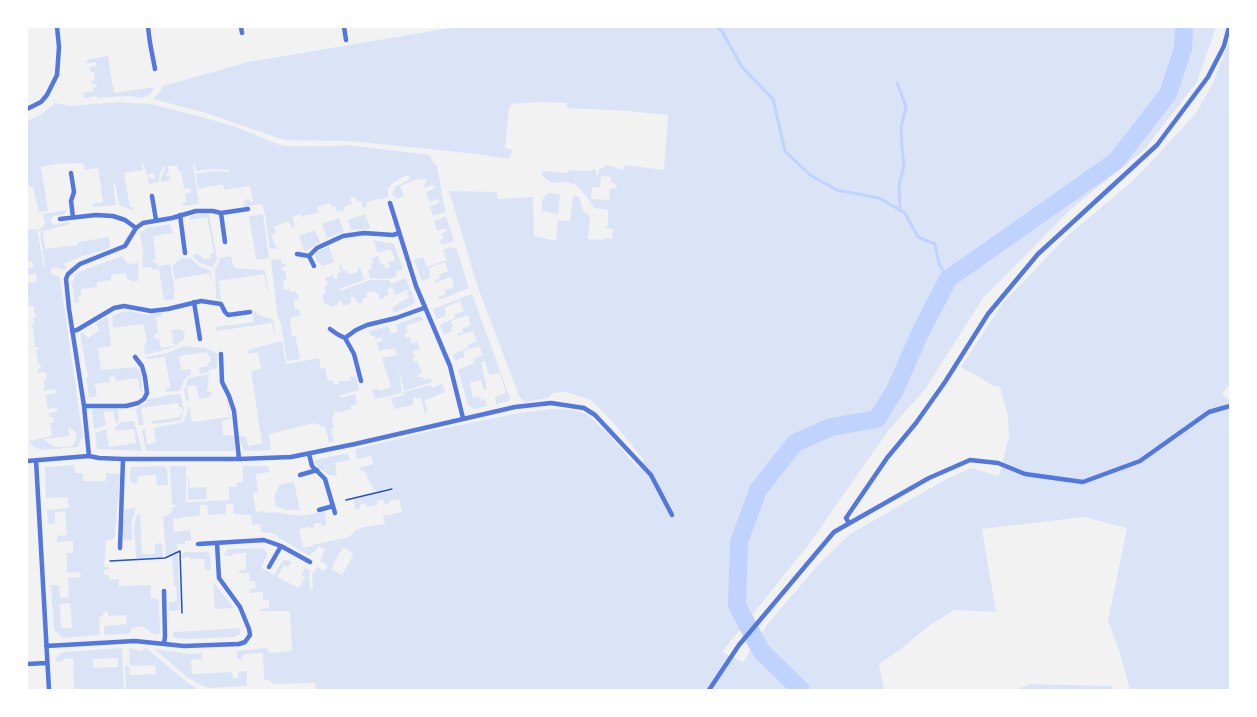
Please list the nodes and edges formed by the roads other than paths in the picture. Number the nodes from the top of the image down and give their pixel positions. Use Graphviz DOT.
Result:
graph roads {
  1 [pos="57,27"];
  2 [pos="148,27"];
  3 [pos="241,27"];
  4 [pos="344,27"];
  5 [pos="1229,27"];
  6 [pos="242,33"];
  7 [pos="346,40"];
  8 [pos="157,48"];
  9 [pos="151,49"];
  10 [pos="155,69"];
  11 [pos="27,109"];
  12 [pos="71,173"];
  13 [pos="152,196"];
  14 [pos="390,202"];
  15 [pos="248,209"];
  16 [pos="221,213"];
  17 [pos="180,215"];
  18 [pos="73,217"];
  19 [pos="60,219"];
  20 [pos="156,220"];
  21 [pos="136,228"];
  22 [pos="399,233"];
  23 [pos="225,242"];
  24 [pos="185,253"];
  25 [pos="297,254"];
  26 [pos="309,256"];
  27 [pos="314,266"];
  28 [pos="194,302"];
  29 [pos="424,308"];
  30 [pos="250,312"];
  31 [pos="330,329"];
  32 [pos="72,331"];
  33 [pos="345,338"];
  34 [pos="200,339"];
  35 [pos="221,354"];
  36 [pos="135,357"];
  37 [pos="364,358"];
  38 [pos="356,360"];
  39 [pos="361,381"];
  40 [pos="84,406"];
  41 [pos="1230,406"];
  42 [pos="464,418"];
  43 [pos="309,454"];
  44 [pos="88,456"];
  45 [pos="123,459"];
  46 [pos="239,459"];
  47 [pos="36,460"];
  48 [pos="27,461"];
  49 [pos="316,470"];
  50 [pos="300,475"];
  51 [pos="333,506"];
  52 [pos="320,510"];
  53 [pos="335,513"];
  54 [pos="672,515"];
  55 [pos="849,523"];
  56 [pos="217,543"];
  57 [pos="198,544"];
  58 [pos="281,546"];
  59 [pos="120,548"];
  60 [pos="310,562"];
  61 [pos="269,567"];
  62 [pos="164,591"];
  63 [pos="164,644"];
  64 [pos="46,646"];
  65 [pos="47,663"];
  66 [pos="27,664"];
  67 [pos="49,690"];
  68 [pos="710,690"];
  1 -- 11 [label="street"];
  2 -- 9 [label="street"];
  3 -- 6 [label="street"];
  4 -- 7 [label="street"];
  5 -- 55 [label="street"];
  8 -- 9 [label="street"];
  9 -- 10 [label="street"];
  12 -- 18 [label="street"];
  13 -- 20 [label="street"];
  14 -- 22 [label="street"];
  15 -- 16 [label="street"];
  16 -- 17 [label="street"];
  16 -- 23 [label="street"];
  17 -- 20 [label="street"];
  17 -- 24 [label="street"];
  18 -- 19 [label="street"];
  18 -- 21 [label="street"];
  20 -- 21 [label="street"];
  21 -- 32 [label="street"];
  22 -- 26 [label="street"];
  22 -- 29 [label="street"];
  25 -- 26 [label="street"];
  26 -- 27 [label="street"];
  28 -- 30 [label="street"];
  28 -- 32 [label="street"];
  28 -- 34 [label="street"];
  29 -- 33 [label="street"];
  29 -- 42 [label="street"];
  31 -- 33 [label="street"];
  32 -- 40 [label="street"];
  33 -- 38 [label="street"];
  35 -- 46 [label="street"];
  36 -- 40 [label="street"];
  37 -- 38 [label="street"];
  38 -- 39 [label="street"];
  40 -- 44 [label="street"];
  41 -- 55 [label="street"];
  42 -- 43 [label="street"];
  42 -- 54 [label="street"];
  43 -- 46 [label="street"];
  43 -- 49 [label="street"];
  44 -- 45 [label="street"];
  44 -- 47 [label="street"];
  45 -- 46 [label="street"];
  45 -- 59 [label="street"];
  47 -- 48 [label="street"];
  47 -- 64 [label="street"];
  49 -- 50 [label="street"];
  49 -- 51 [label="street"];
  51 -- 52 [label="street"];
  51 -- 53 [label="street"];
  55 -- 68 [label="street"];
  56 -- 57 [label="street"];
  56 -- 58 [label="street"];
  56 -- 63 [label="street"];
  58 -- 60 [label="street"];
  58 -- 61 [label="street"];
  62 -- 63 [label="street"];
  63 -- 64 [label="street"];
  64 -- 65 [label="street"];
  65 -- 66 [label="street"];
  65 -- 67 [label="street"];
}
